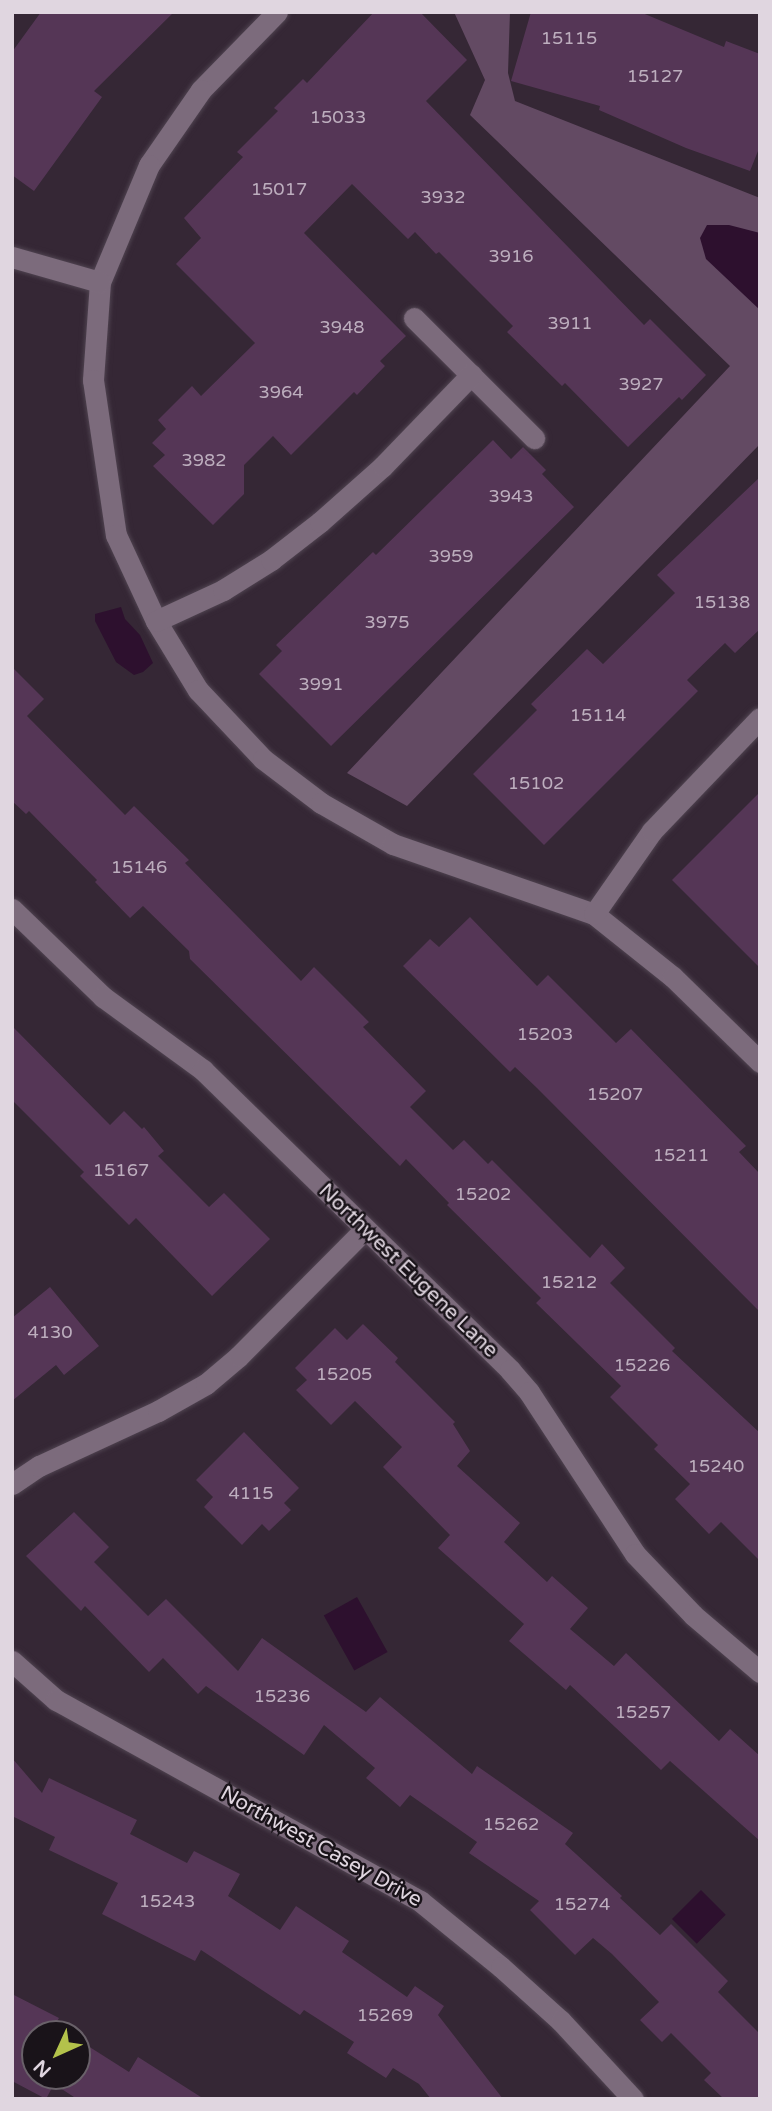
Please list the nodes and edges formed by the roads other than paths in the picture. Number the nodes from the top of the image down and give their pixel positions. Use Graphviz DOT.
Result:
graph roads {
  1 [pos="277,12"];
  2 [pos="12,257"];
  3 [pos="100,282"];
  4 [pos="414,318"];
  5 [pos="471,375"];
  6 [pos="534,438"];
  7 [pos="156,621"];
  8 [pos="760,718"];
  9 [pos="12,909"];
  10 [pos="594,914"];
  11 [pos="760,1062"];
  12 [pos="364,1230"];
  13 [pos="12,1484"];
  14 [pos="12,1661"];
  15 [pos="760,1672"];
  16 [pos="633,2099"];
  1 -- 3 [label="street"];
  2 -- 3 [label="street"];
  3 -- 7 [label="street"];
  4 -- 5 [label="street"];
  5 -- 6 [label="street"];
  5 -- 7 [label="street"];
  7 -- 10 [label="street"];
  8 -- 10 [label="street"];
  9 -- 12 [label="street, Northwest Eugene Lane"];
  10 -- 11 [label="street"];
  12 -- 13 [label="street"];
  12 -- 15 [label="street, Northwest Eugene Lane"];
  14 -- 16 [label="street, Northwest Casey Drive"];
}
